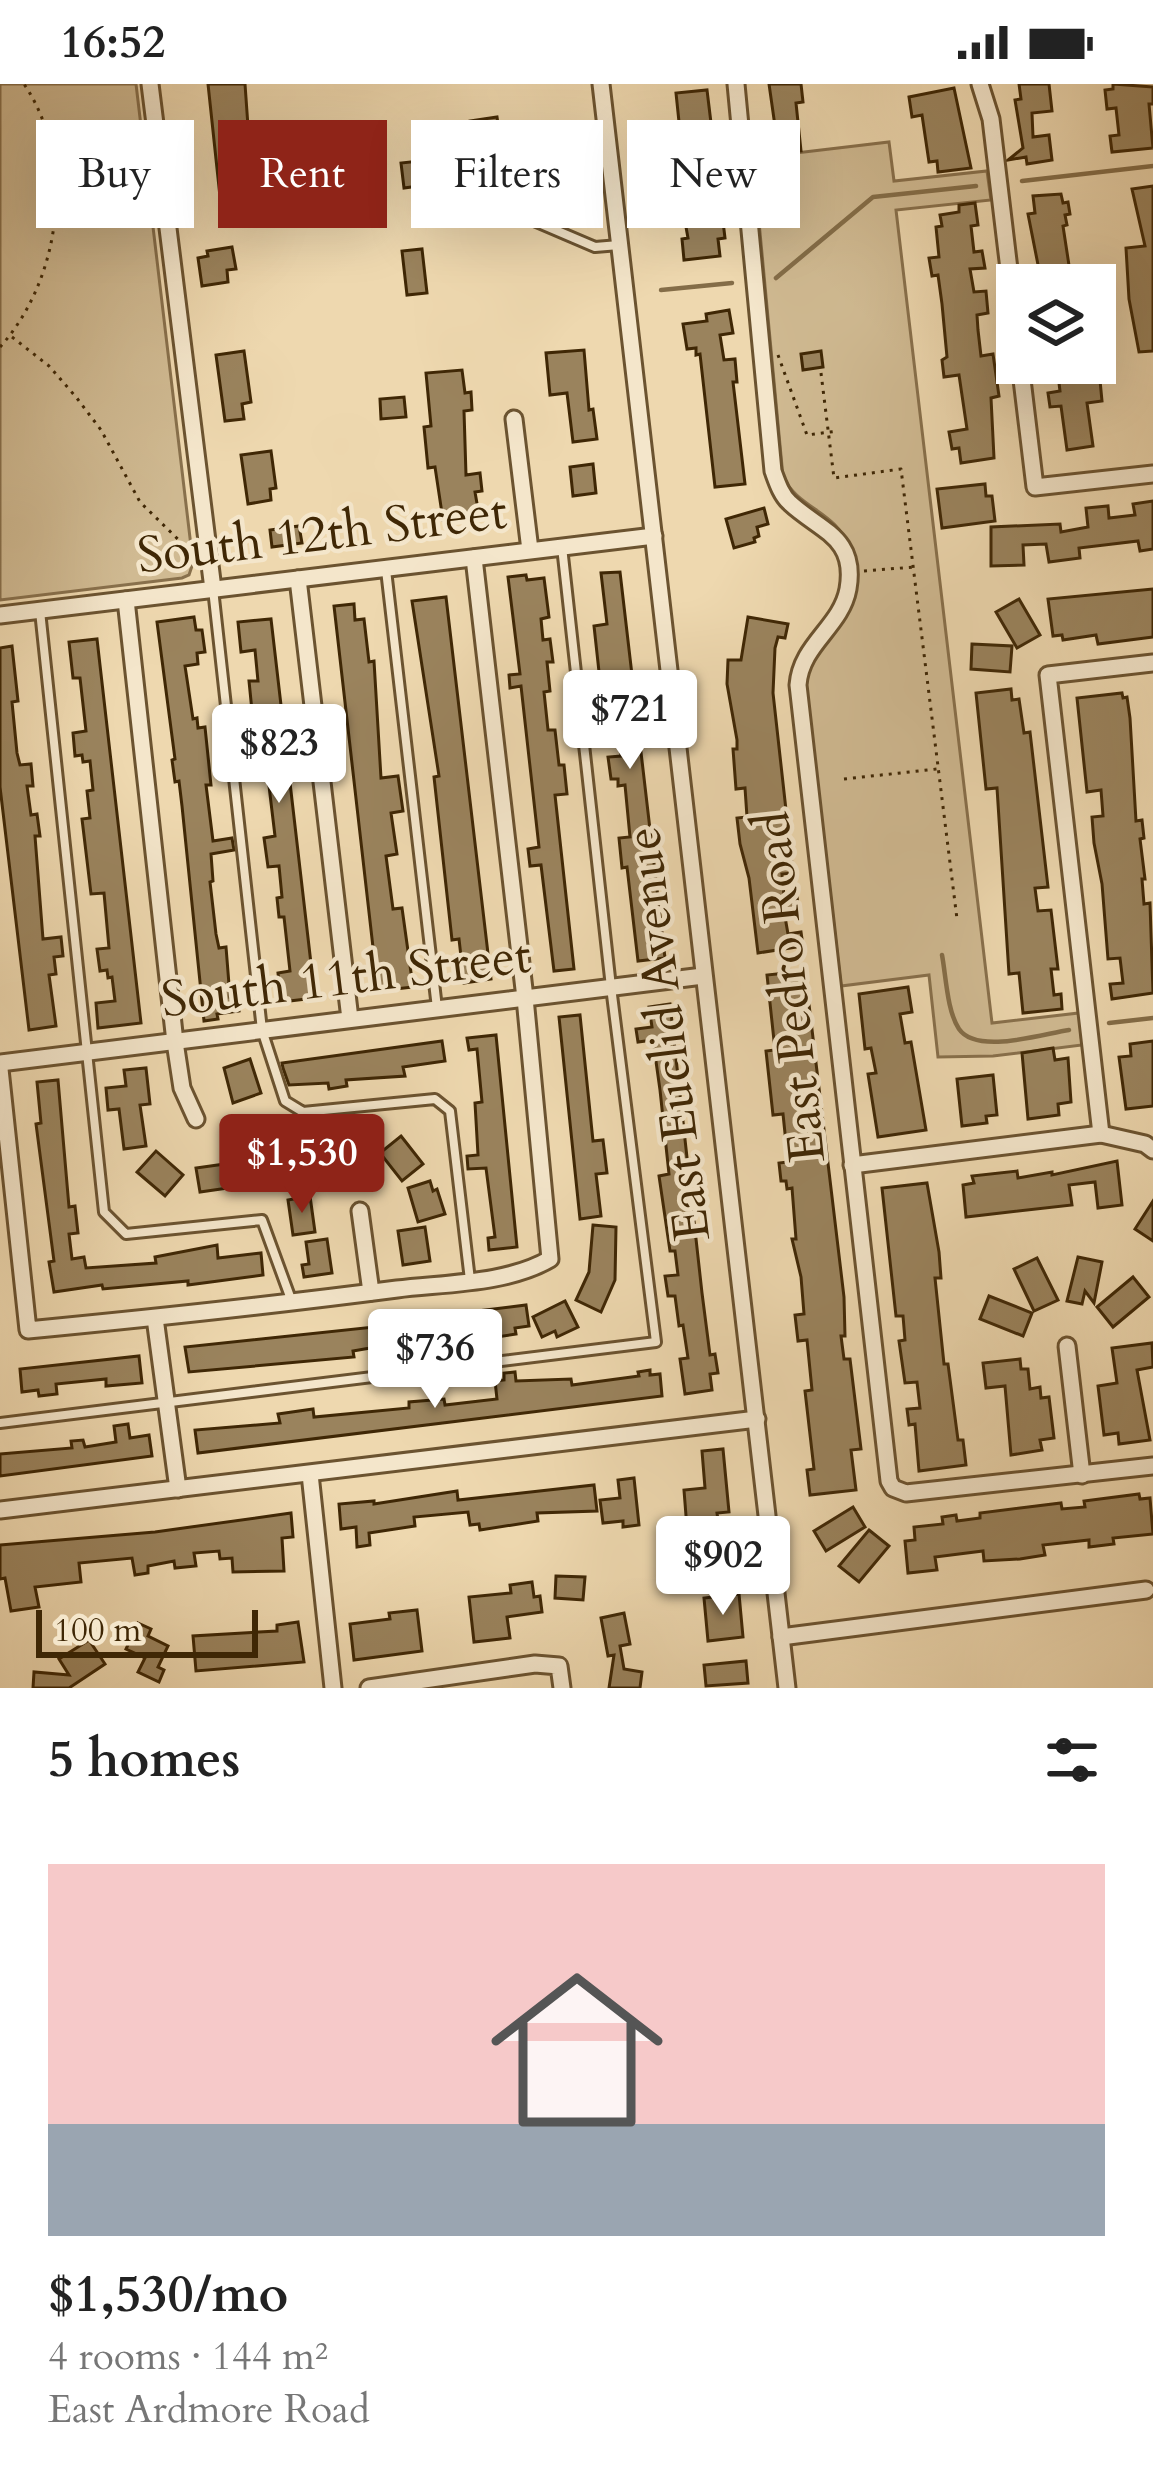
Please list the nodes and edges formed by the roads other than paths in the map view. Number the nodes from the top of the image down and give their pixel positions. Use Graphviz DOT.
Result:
graph roads {
  1 [pos="150,84"];
  2 [pos="601,84"];
  3 [pos="736,84"];
  4 [pos="980,84"];
  5 [pos="549,228"];
  6 [pos="620,245"];
  7 [pos="1008,264"];
  8 [pos="1023,384"];
  9 [pos="514,419"];
  10 [pos="1153,474"];
  11 [pos="654,536"];
  12 [pos="562,547"];
  13 [pos="530,550"];
  14 [pos="474,558"];
  15 [pos="386,568"];
  16 [pos="298,579"];
  17 [pos="213,589"];
  18 [pos="126,600"];
  19 [pos="40,610"];
  20 [pos="0,615"];
  21 [pos="1153,663"];
  22 [pos="703,976"];
  23 [pos="611,987"];
  24 [pos="525,998"];
  25 [pos="437,1009"];
  26 [pos="350,1019"];
  27 [pos="262,1030"];
  28 [pos="175,1042"];
  29 [pos="88,1052"];
  30 [pos="0,1066"];
  31 [pos="196,1119"];
  32 [pos="1101,1134"];
  33 [pos="1153,1150"];
  34 [pos="852,1165"];
  35 [pos="360,1211"];
  36 [pos="470,1280"];
  37 [pos="371,1292"];
  38 [pos="293,1303"];
  39 [pos="155,1318"];
  40 [pos="1067,1346"];
  41 [pos="166,1403"];
  42 [pos="757,1419"];
  43 [pos="0,1424"];
  44 [pos="1153,1466"];
  45 [pos="310,1474"];
  46 [pos="1082,1475"];
  47 [pos="178,1489"];
  48 [pos="0,1510"];
  49 [pos="1146,1590"];
  50 [pos="781,1637"];
  51 [pos="446,1683"];
  52 [pos="333,1688"];
  53 [pos="369,1688"];
  54 [pos="562,1688"];
  55 [pos="787,1688"];
  1 -- 17 [label="street"];
  2 -- 6 [label="street, East Euclid Avenue"];
  3 -- 34 [label="street, East Pedro Road"];
  4 -- 7 [label="street"];
  5 -- 6 [label="lane"];
  6 -- 11 [label="street, East Euclid Avenue"];
  8 -- 10 [label="street"];
  9 -- 13 [label="street"];
  11 -- 12 [label="street, South 12th Street"];
  11 -- 22 [label="street, East Euclid Avenue"];
  12 -- 13 [label="street, South 12th Street"];
  12 -- 23 [label="lane"];
  13 -- 14 [label="street, South 12th Street"];
  14 -- 15 [label="street, South 12th Street"];
  14 -- 24 [label="street"];
  15 -- 16 [label="street, South 12th Street"];
  15 -- 25 [label="lane"];
  16 -- 17 [label="street, South 12th Street"];
  16 -- 26 [label="street"];
  17 -- 18 [label="street, South 12th Street"];
  17 -- 27 [label="lane"];
  18 -- 19 [label="street, South 12th Street"];
  18 -- 28 [label="street"];
  19 -- 20 [label="street, South 12th Street"];
  19 -- 29 [label="lane"];
  21 -- 32 [label="street"];
  22 -- 23 [label="street, South 11th Street"];
  22 -- 42 [label="street, East Euclid Avenue"];
  23 -- 24 [label="street, South 11th Street"];
  23 -- 41 [label="lane"];
  24 -- 25 [label="street, South 11th Street"];
  24 -- 36 [label="street"];
  25 -- 26 [label="street, South 11th Street"];
  26 -- 27 [label="street, South 11th Street"];
  27 -- 28 [label="street, South 11th Street"];
  27 -- 36 [label="lane"];
  28 -- 29 [label="street, South 11th Street"];
  28 -- 31 [label="street"];
  29 -- 30 [label="street, South 11th Street"];
  29 -- 38 [label="lane"];
  30 -- 39 [label="street"];
  32 -- 33 [label="street"];
  32 -- 34 [label="street"];
  34 -- 46 [label="street, East Pedro Road"];
  35 -- 37 [label="street"];
  36 -- 37 [label="street"];
  37 -- 38 [label="street"];
  38 -- 39 [label="street"];
  39 -- 41 [label="street"];
  40 -- 46 [label="street"];
  41 -- 43 [label="lane"];
  41 -- 47 [label="street"];
  42 -- 45 [label="street"];
  42 -- 50 [label="street, East Euclid Avenue"];
  44 -- 46 [label="street"];
  45 -- 47 [label="street"];
  45 -- 52 [label="street"];
  47 -- 48 [label="street"];
  49 -- 50 [label="street"];
  50 -- 55 [label="street, East Euclid Avenue"];
  51 -- 53 [label="street"];
  51 -- 54 [label="street"];
}
